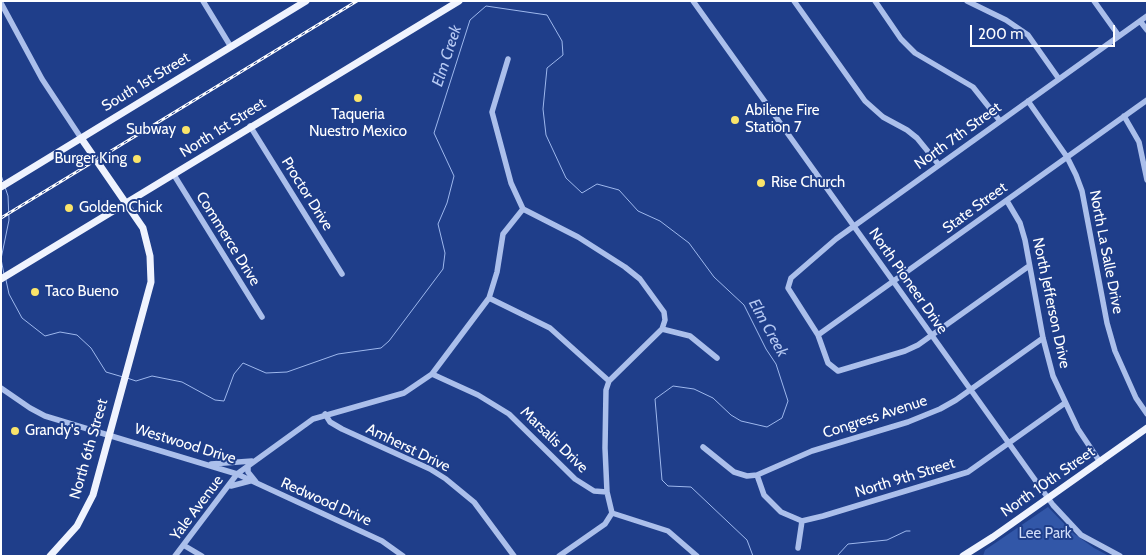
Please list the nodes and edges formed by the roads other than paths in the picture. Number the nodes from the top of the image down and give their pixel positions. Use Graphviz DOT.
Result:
graph roads {
  1 [pos="203,1"];
  2 [pos="306,1"];
  3 [pos="459,1"];
  4 [pos="693,1"];
  5 [pos="794,1"];
  6 [pos="875,1"];
  7 [pos="966,1"];
  8 [pos="1094,1"];
  9 [pos="1,3"];
  10 [pos="1147,16"];
  11 [pos="1140,21"];
  12 [pos="1147,30"];
  13 [pos="1119,36"];
  14 [pos="231,47"];
  15 [pos="508,59"];
  16 [pos="1059,79"];
  17 [pos="1147,100"];
  18 [pos="1028,101"];
  19 [pos="1124,116"];
  20 [pos="1000,121"];
  21 [pos="250,126"];
  22 [pos="81,138"];
  23 [pos="1067,157"];
  24 [pos="939,165"];
  25 [pos="174,175"];
  26 [pos="1147,180"];
  27 [pos="1,186"];
  28 [pos="1007,201"];
  29 [pos="126,202"];
  30 [pos="523,209"];
  31 [pos="854,226"];
  32 [pos="1028,266"];
  33 [pos="342,274"];
  34 [pos="1,278"];
  35 [pos="894,282"];
  36 [pos="489,298"];
  37 [pos="262,317"];
  38 [pos="662,329"];
  39 [pos="818,335"];
  40 [pos="932,336"];
  41 [pos="1043,338"];
  42 [pos="717,358"];
  43 [pos="432,374"];
  44 [pos="609,381"];
  45 [pos="1,388"];
  46 [pos="970,390"];
  47 [pos="1065,403"];
  48 [pos="326,414"];
  49 [pos="1147,414"];
  50 [pos="1147,428"];
  51 [pos="109,434"];
  52 [pos="1008,444"];
  53 [pos="703,447"];
  54 [pos="256,460"];
  55 [pos="1100,462"];
  56 [pos="203,463"];
  57 [pos="248,466"];
  58 [pos="225,470"];
  59 [pos="237,474"];
  60 [pos="757,475"];
  61 [pos="250,481"];
  62 [pos="259,485"];
  63 [pos="229,487"];
  64 [pos="607,492"];
  65 [pos="1048,498"];
  66 [pos="612,513"];
  67 [pos="802,521"];
  68 [pos="185,546"];
  69 [pos="798,548"];
  70 [pos="50,556"];
  71 [pos="175,556"];
  72 [pos="202,556"];
  73 [pos="403,556"];
  74 [pos="514,556"];
  75 [pos="559,556"];
  76 [pos="697,556"];
  77 [pos="962,556"];
  78 [pos="1120,556"];
  1 -- 14 [label="street"];
  2 -- 14 [label="main road, South 1st Street"];
  3 -- 21 [label="main road, North 1st Street"];
  4 -- 31 [label="street, North Pioneer Drive"];
  5 -- 24 [label="street"];
  6 -- 20 [label="street"];
  7 -- 16 [label="street"];
  8 -- 13 [label="street"];
  9 -- 22 [label="street"];
  10 -- 11 [label="street, North 7th Street"];
  11 -- 12 [label="street"];
  11 -- 13 [label="street, North 7th Street"];
  13 -- 16 [label="street, North 7th Street"];
  14 -- 22 [label="main road, South 1st Street"];
  15 -- 30 [label="street"];
  16 -- 18 [label="street, North 7th Street"];
  17 -- 19 [label="street, State Street"];
  18 -- 20 [label="street, North 7th Street"];
  18 -- 23 [label="street, North La Salle Drive"];
  19 -- 23 [label="street, State Street"];
  19 -- 26 [label="street"];
  20 -- 24 [label="street, North 7th Street"];
  21 -- 25 [label="main road, North 1st Street"];
  21 -- 33 [label="street, Proctor Drive"];
  22 -- 27 [label="main road, South 1st Street"];
  22 -- 29 [label="main road, North 6th Street"];
  23 -- 28 [label="street, State Street"];
  23 -- 49 [label="street, North La Salle Drive"];
  24 -- 31 [label="street, North 7th Street"];
  25 -- 29 [label="main road, North 1st Street"];
  25 -- 37 [label="street, Commerce Drive"];
  28 -- 32 [label="street, North Jefferson Drive"];
  28 -- 35 [label="street, State Street"];
  29 -- 34 [label="main road, North 1st Street"];
  29 -- 51 [label="main road, North 6th Street"];
  30 -- 36 [label="street, Westwood Drive"];
  30 -- 38 [label="street"];
  31 -- 35 [label="street, North Pioneer Drive"];
  31 -- 39 [label="street, North 7th Street"];
  32 -- 40 [label="street"];
  32 -- 41 [label="street, North Jefferson Drive"];
  35 -- 39 [label="street, State Street"];
  35 -- 40 [label="street, North Pioneer Drive"];
  36 -- 43 [label="street, Westwood Drive"];
  36 -- 44 [label="street"];
  38 -- 42 [label="street"];
  38 -- 44 [label="street"];
  39 -- 40 [label="street"];
  40 -- 46 [label="street, North Pioneer Drive"];
  41 -- 46 [label="street, Congress Avenue"];
  41 -- 47 [label="street, North Jefferson Drive"];
  43 -- 48 [label="street, Westwood Drive"];
  43 -- 64 [label="street, Marsalis Drive"];
  44 -- 64 [label="street"];
  45 -- 51 [label="street, Westwood Drive"];
  46 -- 52 [label="street, North Pioneer Drive"];
  46 -- 60 [label="street, Congress Avenue"];
  47 -- 52 [label="street, North 9th Street"];
  47 -- 55 [label="street, North Jefferson Drive"];
  48 -- 54 [label="street, Westwood Drive"];
  48 -- 74 [label="street, Amherst Drive"];
  50 -- 55 [label="main road, North 10th Street"];
  51 -- 56 [label="street, Westwood Drive"];
  51 -- 70 [label="main road, North 6th Street"];
  52 -- 65 [label="street, North Pioneer Drive"];
  52 -- 67 [label="street, North 9th Street"];
  53 -- 60 [label="street"];
  54 -- 56 [label="street"];
  54 -- 57 [label="street, Westwood Drive"];
  55 -- 65 [label="main road, North 10th Street"];
  56 -- 58 [label="street, Westwood Drive"];
  57 -- 59 [label="street, Westwood Drive"];
  57 -- 62 [label="street"];
  58 -- 59 [label="street, Westwood Drive"];
  58 -- 63 [label="street"];
  59 -- 61 [label="street, Redwood Drive"];
  59 -- 63 [label="street, Yale Avenue"];
  60 -- 67 [label="street"];
  61 -- 62 [label="street, Redwood Drive"];
  61 -- 63 [label="street"];
  62 -- 73 [label="street, Redwood Drive"];
  63 -- 68 [label="street, Yale Avenue"];
  64 -- 66 [label="street"];
  65 -- 77 [label="main road, North 10th Street"];
  65 -- 78 [label="street, North Pioneer Drive"];
  66 -- 75 [label="street"];
  66 -- 76 [label="street"];
  67 -- 69 [label="street"];
  68 -- 71 [label="street, Yale Avenue"];
  68 -- 72 [label="street"];
}
